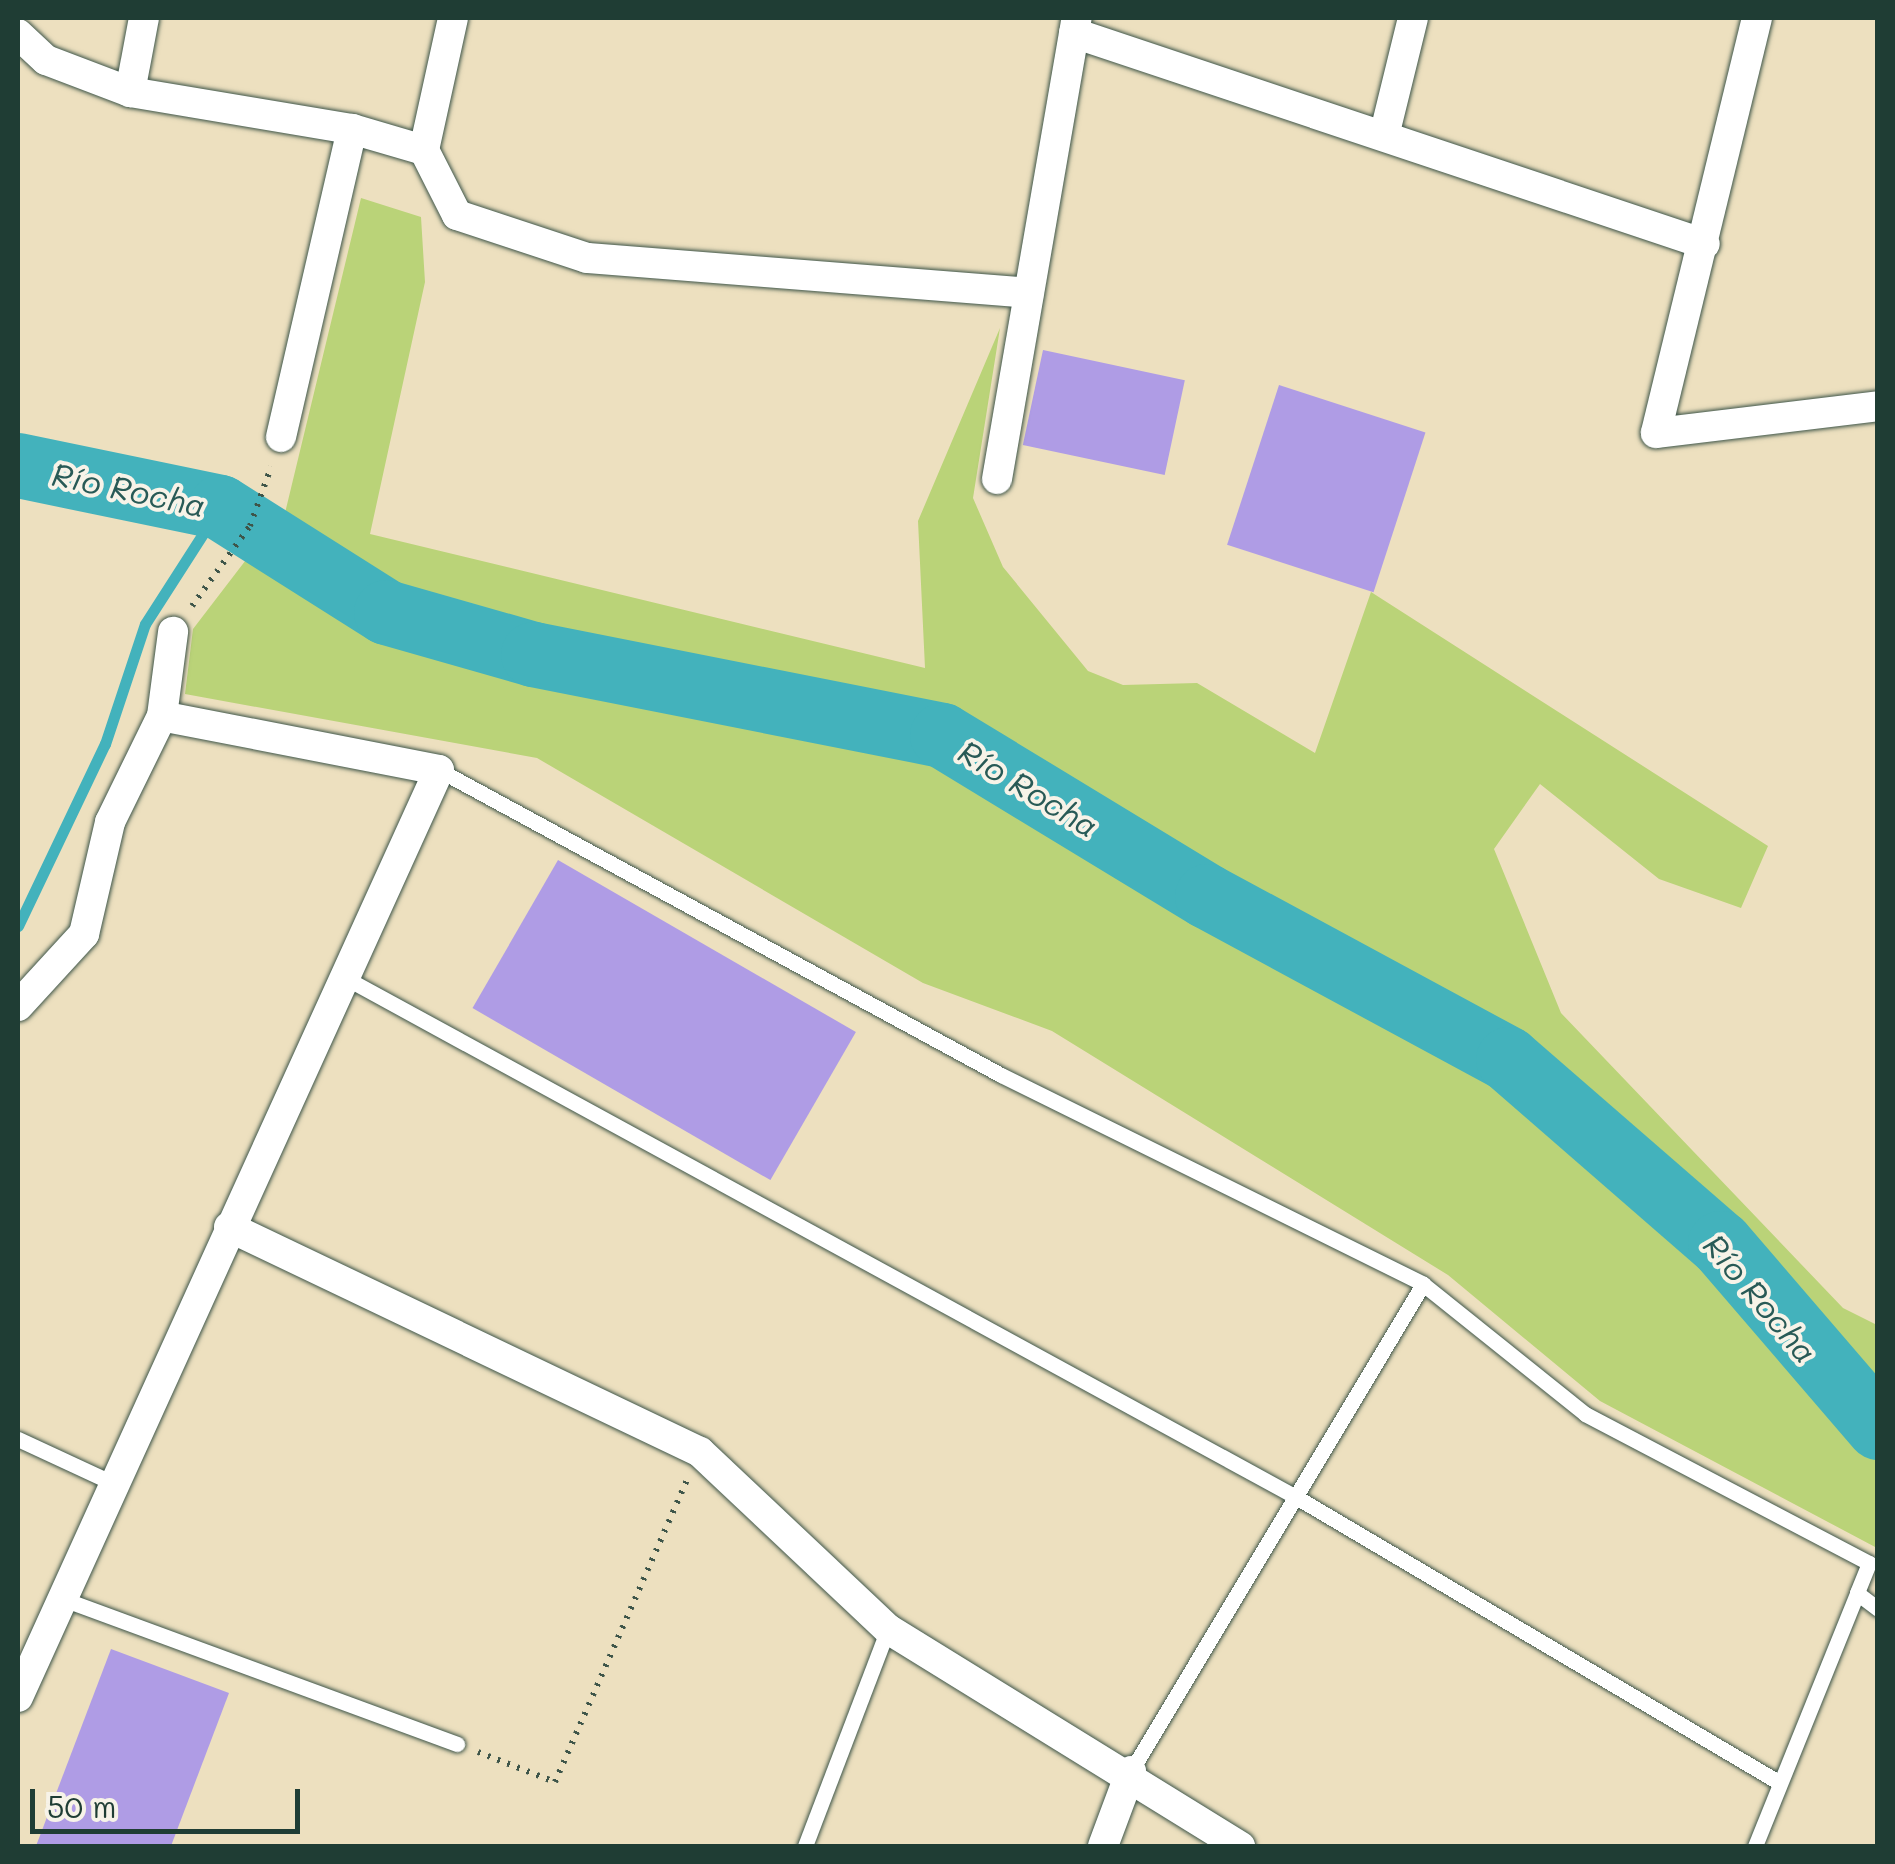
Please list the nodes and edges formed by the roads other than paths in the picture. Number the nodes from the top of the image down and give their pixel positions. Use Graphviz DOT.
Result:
graph roads {
  1 [pos="144,18"];
  2 [pos="453,18"];
  3 [pos="1413,18"];
  4 [pos="1757,18"];
  5 [pos="1076,25"];
  6 [pos="18,34"];
  7 [pos="130,92"];
  8 [pos="352,128"];
  9 [pos="1386,132"];
  10 [pos="424,150"];
  11 [pos="1704,244"];
  12 [pos="1030,293"];
  13 [pos="1878,406"];
  14 [pos="281,437"];
  15 [pos="997,480"];
  16 [pos="173,632"];
  17 [pos="162,716"];
  18 [pos="439,770"];
  19 [pos="342,976"];
  20 [pos="18,1006"];
  21 [pos="229,1227"];
  22 [pos="1423,1284"];
  23 [pos="18,1438"];
  24 [pos="113,1483"];
  25 [pos="1296,1497"];
  26 [pos="1857,1593"];
  27 [pos="63,1599"];
  28 [pos="1878,1609"];
  29 [pos="888,1628"];
  30 [pos="18,1697"];
  31 [pos="457,1744"];
  32 [pos="1131,1772"];
  33 [pos="1780,1783"];
  34 [pos="805,1846"];
  35 [pos="1103,1846"];
  36 [pos="1240,1846"];
  37 [pos="1755,1846"];
  1 -- 7 [label="street"];
  2 -- 10 [label="street"];
  3 -- 9 [label="street"];
  4 -- 11 [label="street"];
  5 -- 9 [label="street"];
  5 -- 12 [label="street"];
  6 -- 7 [label="street"];
  7 -- 8 [label="street"];
  8 -- 10 [label="street"];
  8 -- 14 [label="street"];
  9 -- 11 [label="street"];
  10 -- 12 [label="street"];
  11 -- 13 [label="street"];
  12 -- 15 [label="street"];
  16 -- 17 [label="street"];
  17 -- 18 [label="street"];
  17 -- 20 [label="street"];
  18 -- 19 [label="street"];
  18 -- 22 [label="lane"];
  19 -- 21 [label="street"];
  19 -- 25 [label="lane"];
  21 -- 24 [label="street"];
  21 -- 29 [label="street"];
  22 -- 25 [label="lane"];
  22 -- 26 [label="lane"];
  23 -- 24 [label="lane"];
  24 -- 27 [label="street"];
  25 -- 32 [label="lane"];
  25 -- 33 [label="lane"];
  26 -- 28 [label="lane"];
  26 -- 33 [label="lane"];
  27 -- 30 [label="street"];
  27 -- 31 [label="lane"];
  29 -- 32 [label="street"];
  29 -- 34 [label="lane"];
  32 -- 35 [label="street"];
  32 -- 36 [label="street"];
  33 -- 37 [label="lane"];
}
